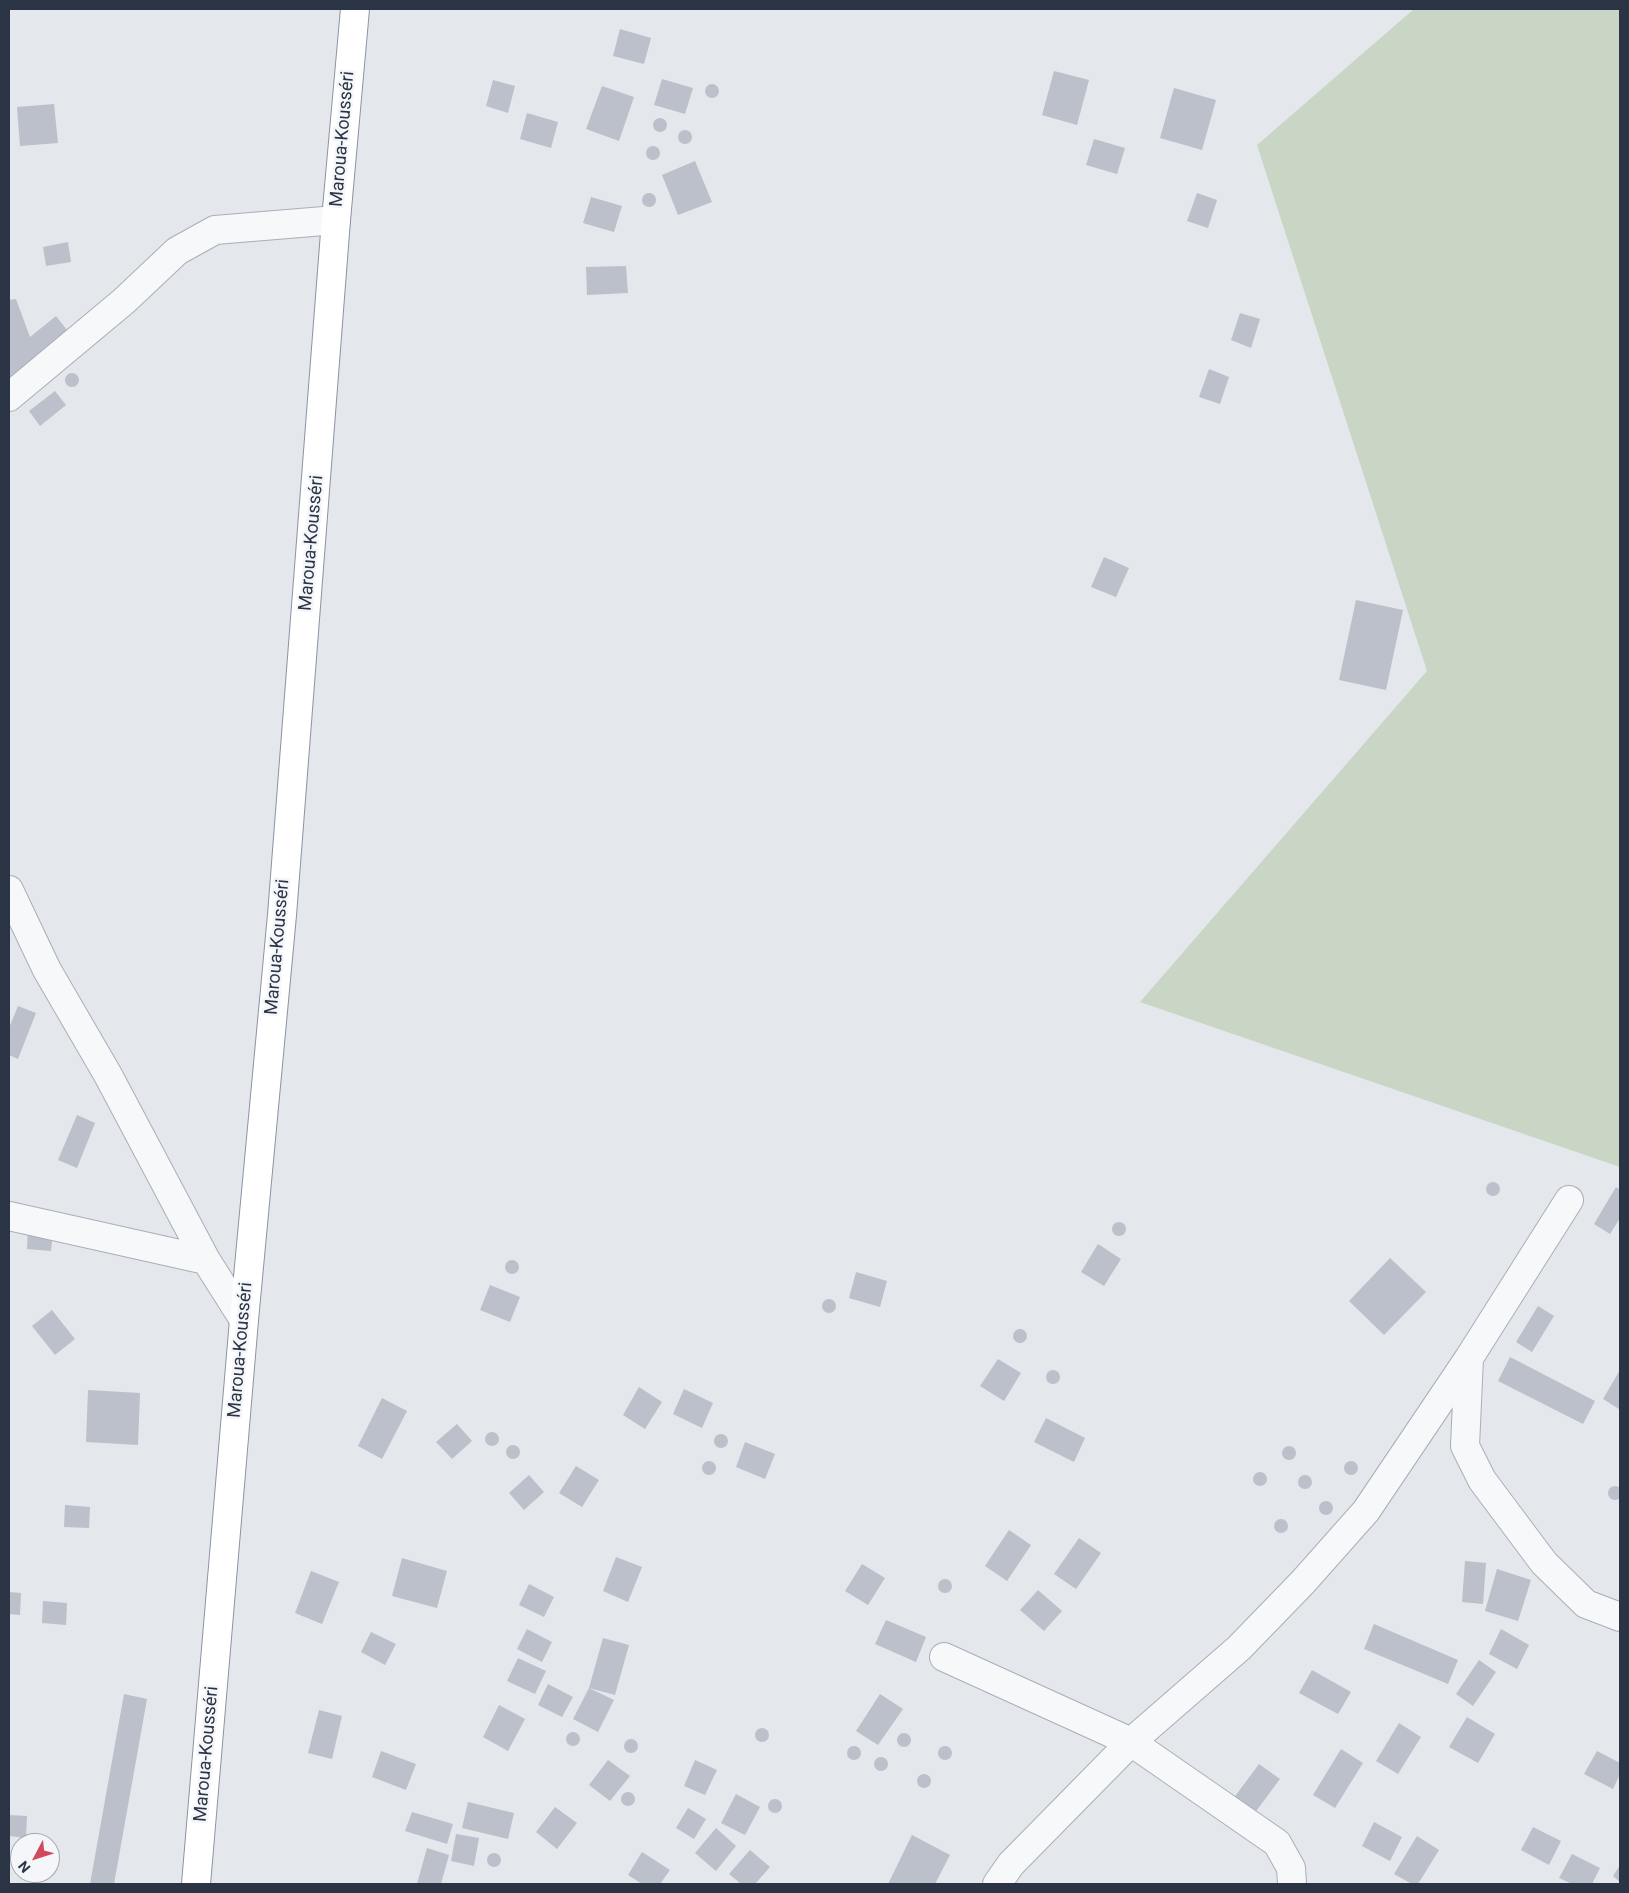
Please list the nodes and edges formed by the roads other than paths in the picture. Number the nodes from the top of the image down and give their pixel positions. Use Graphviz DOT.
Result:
graph roads {
  1 [pos="355,9"];
  2 [pos="336,220"];
  3 [pos="9,397"];
  4 [pos="9,890"];
  5 [pos="1569,1200"];
  6 [pos="9,1216"];
  7 [pos="206,1260"];
  8 [pos="244,1320"];
  9 [pos="1470,1358"];
  10 [pos="1620,1617"];
  11 [pos="944,1657"];
  12 [pos="1131,1742"];
  13 [pos="196,1884"];
  14 [pos="998,1884"];
  15 [pos="1292,1884"];
  1 -- 2 [label="highway, Maroua-Kousséri"];
  2 -- 3 [label="street"];
  2 -- 8 [label="highway, Maroua-Kousséri"];
  4 -- 7 [label="street"];
  5 -- 9 [label="street"];
  6 -- 7 [label="street"];
  7 -- 8 [label="street"];
  8 -- 13 [label="highway, Maroua-Kousséri"];
  9 -- 10 [label="street"];
  9 -- 12 [label="street"];
  11 -- 12 [label="street"];
  12 -- 14 [label="street"];
  12 -- 15 [label="street"];
}
